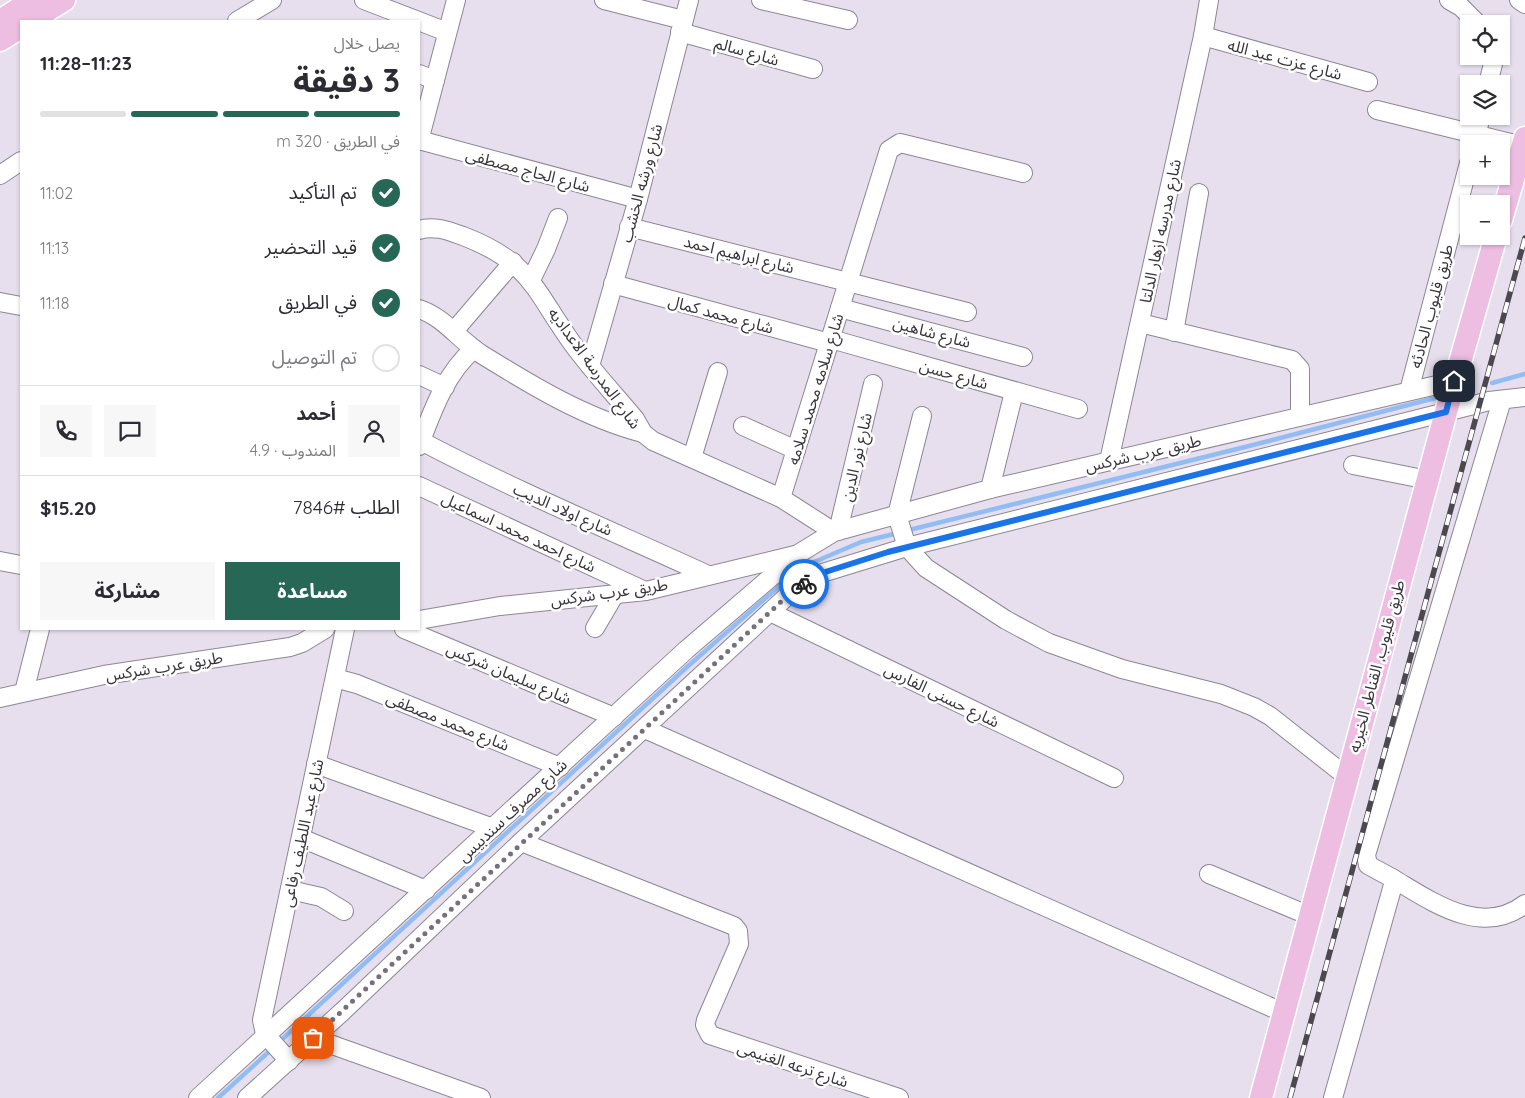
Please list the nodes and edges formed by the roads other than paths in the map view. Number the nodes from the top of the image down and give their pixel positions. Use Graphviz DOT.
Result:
graph roads {
  1 [pos="33,0"];
  2 [pos="64,0"];
  3 [pos="272,0"];
  4 [pos="364,0"];
  5 [pos="456,0"];
  6 [pos="604,0"];
  7 [pos="688,0"];
  8 [pos="761,0"];
  9 [pos="1209,0"];
  10 [pos="1448,0"];
  11 [pos="1519,0"];
  12 [pos="1525,4"];
  13 [pos="1469,15"];
  14 [pos="242,18"];
  15 [pos="32,20"];
  16 [pos="257,20"];
  17 [pos="416,20"];
  18 [pos="848,20"];
  19 [pos="0,21"];
  20 [pos="420,21"];
  21 [pos="682,26"];
  22 [pos="20,28"];
  23 [pos="448,32"];
  24 [pos="1203,36"];
  25 [pos="0,40"];
  26 [pos="813,70"];
  27 [pos="427,77"];
  28 [pos="1368,82"];
  29 [pos="1377,110"];
  30 [pos="420,132"];
  31 [pos="1461,135"];
  32 [pos="420,140"];
  33 [pos="1510,141"];
  34 [pos="1524,142"];
  35 [pos="20,162"];
  36 [pos="1023,173"];
  37 [pos="0,175"];
  38 [pos="1463,185"];
  39 [pos="1199,193"];
  40 [pos="1508,195"];
  41 [pos="638,199"];
  42 [pos="558,218"];
  43 [pos="629,227"];
  44 [pos="420,230"];
  45 [pos="1493,245"];
  46 [pos="514,262"];
  47 [pos="531,280"];
  48 [pos="849,281"];
  49 [pos="613,284"];
  50 [pos="0,302"];
  51 [pos="20,306"];
  52 [pos="840,308"];
  53 [pos="420,310"];
  54 [pos="968,312"];
  55 [pos="1140,323"];
  56 [pos="454,331"];
  57 [pos="1174,332"];
  58 [pos="830,341"];
  59 [pos="474,349"];
  60 [pos="1024,357"];
  61 [pos="590,366"];
  62 [pos="718,372"];
  63 [pos="420,375"];
  64 [pos="1454,381"];
  65 [pos="873,384"];
  66 [pos="445,387"];
  67 [pos="1409,391"];
  68 [pos="1014,392"];
  69 [pos="1525,397"];
  70 [pos="1502,400"];
  71 [pos="1078,409"];
  72 [pos="1446,412"];
  73 [pos="922,416"];
  74 [pos="1300,416"];
  75 [pos="743,426"];
  76 [pos="643,433"];
  77 [pos="420,439"];
  78 [pos="796,450"];
  79 [pos="692,458"];
  80 [pos="1109,461"];
  81 [pos="1353,465"];
  82 [pos="1428,480"];
  83 [pos="420,486"];
  84 [pos="990,489"];
  85 [pos="781,498"];
  86 [pos="897,515"];
  87 [pos="836,532"];
  88 [pos="907,547"];
  89 [pos="798,554"];
  90 [pos="0,562"];
  91 [pos="20,565"];
  92 [pos="708,575"];
  93 [pos="646,591"];
  94 [pos="615,594"];
  95 [pos="770,612"];
  96 [pos="420,620"];
  97 [pos="595,628"];
  98 [pos="40,630"];
  99 [pos="323,630"];
  100 [pos="345,630"];
  101 [pos="406,630"];
  102 [pos="335,678"];
  103 [pos="24,692"];
  104 [pos="0,698"];
  105 [pos="614,717"];
  106 [pos="646,729"];
  107 [pos="316,764"];
  108 [pos="560,766"];
  109 [pos="1346,776"];
  110 [pos="1114,778"];
  111 [pos="493,828"];
  112 [pos="301,838"];
  113 [pos="521,842"];
  114 [pos="1209,874"];
  115 [pos="1392,878"];
  116 [pos="290,890"];
  117 [pos="426,890"];
  118 [pos="1525,904"];
  119 [pos="344,911"];
  120 [pos="1310,916"];
  121 [pos="1284,1013"];
  122 [pos="269,1038"];
  123 [pos="313,1038"];
  124 [pos="286,1058"];
  125 [pos="198,1098"];
  126 [pos="247,1098"];
  127 [pos="481,1098"];
  128 [pos="899,1098"];
  129 [pos="1261,1098"];
  130 [pos="1333,1098"];
  1 -- 19 [label="main road"];
  2 -- 15 [label="main road"];
  3 -- 14 [label="street"];
  4 -- 17 [label="street"];
  5 -- 23 [label="street"];
  6 -- 21 [label="street, شارع سالم"];
  7 -- 21 [label="street, شارع ورشه الخشب"];
  8 -- 18 [label="street"];
  9 -- 24 [label="street, شارع مدرسه ازهار الدلتا"];
  10 -- 13 [label="street"];
  11 -- 12 [label="street"];
  14 -- 16 [label="street"];
  20 -- 23 [label="street"];
  21 -- 26 [label="street, شارع سالم"];
  21 -- 41 [label="street, شارع ورشه الخشب"];
  22 -- 25 [label="main road"];
  23 -- 27 [label="street"];
  24 -- 28 [label="street, شارع عزت عبد الله"];
  24 -- 55 [label="street, شارع مدرسه ازهار الدلتا"];
  27 -- 30 [label="street"];
  29 -- 31 [label="street"];
  32 -- 41 [label="street, شارع الحاج مصطفى"];
  33 -- 34 [label="street"];
  34 -- 40 [label="main road"];
  35 -- 37 [label="street"];
  36 -- 48 [label="street, شارع سلامه محمد سلامه"];
  38 -- 67 [label="street, طريق قليوب الحادثه"];
  39 -- 57 [label="street"];
  41 -- 43 [label="street, شارع ورشه الخشب"];
  42 -- 47 [label="street"];
  43 -- 48 [label="street, شارع ابراهيم احمد"];
  43 -- 49 [label="street, شارع ورشه الخشب"];
  44 -- 46 [label="street, شارع المدرسة الاعداديه"];
  45 -- 64 [label="main road, طريق قليوب, القناطر الخيريه"];
  46 -- 47 [label="street, شارع المدرسة الاعداديه"];
  46 -- 56 [label="street"];
  47 -- 61 [label="street, شارع المدرسة الاعداديه"];
  48 -- 52 [label="street, شارع سلامه محمد سلامه"];
  48 -- 54 [label="street, شارع ابراهيم احمد"];
  49 -- 58 [label="street, شارع محمد كمال"];
  49 -- 61 [label="street, شارع ورشه الخشب"];
  50 -- 51 [label="street"];
  52 -- 58 [label="street, شارع سلامه محمد سلامه"];
  52 -- 60 [label="street, شارع شاهين"];
  53 -- 56 [label="street"];
  55 -- 57 [label="street"];
  55 -- 80 [label="street, شارع مدرسه ازهار الدلتا"];
  56 -- 59 [label="street"];
  57 -- 74 [label="street"];
  58 -- 68 [label="street, شارع حسن"];
  58 -- 78 [label="street, شارع سلامه محمد سلامه"];
  59 -- 66 [label="street"];
  59 -- 76 [label="street"];
  61 -- 76 [label="street, شارع المدرسة الاعداديه"];
  62 -- 79 [label="street"];
  63 -- 66 [label="street"];
  64 -- 67 [label="street, طريق عرب شركس"];
  64 -- 72 [label="main road, طريق قليوب, القناطر الخيريه"];
  65 -- 87 [label="street, شارع نور الدين"];
  66 -- 77 [label="street"];
  67 -- 74 [label="street, طريق عرب شركس"];
  68 -- 71 [label="street, شارع حسن"];
  68 -- 84 [label="street"];
  69 -- 70 [label="street"];
  70 -- 72 [label="street"];
  70 -- 115 [label="street"];
  72 -- 82 [label="main road, طريق قليوب, القناطر الخيريه"];
  72 -- 88 [label="street"];
  73 -- 86 [label="street"];
  74 -- 80 [label="street, طريق عرب شركس"];
  75 -- 78 [label="street"];
  76 -- 79 [label="street, شارع المدرسة الاعداديه"];
  77 -- 92 [label="street, شارع اولاد الديب"];
  78 -- 85 [label="street, شارع سلامه محمد سلامه"];
  79 -- 85 [label="street, شارع المدرسة الاعداديه"];
  80 -- 84 [label="street, طريق عرب شركس"];
  81 -- 82 [label="street"];
  82 -- 109 [label="main road, طريق قليوب, القناطر الخيريه"];
  83 -- 93 [label="street, شارع احمد محمد اسماعيل"];
  84 -- 86 [label="street, طريق عرب شركس"];
  85 -- 87 [label="street, شارع المدرسة الاعداديه"];
  86 -- 87 [label="street, طريق عرب شركس"];
  86 -- 88 [label="street"];
  87 -- 89 [label="street, شارع مصرف سندبيس"];
  88 -- 95 [label="street"];
  88 -- 109 [label="street"];
  89 -- 92 [label="street, طريق عرب شركس"];
  89 -- 105 [label="street, شارع مصرف سندبيس"];
  90 -- 91 [label="street"];
  92 -- 93 [label="street, طريق عرب شركس"];
  93 -- 94 [label="street, طريق عرب شركس"];
  94 -- 96 [label="street, طريق عرب شركس"];
  94 -- 97 [label="street"];
  95 -- 106 [label="street"];
  95 -- 110 [label="street, شارع حسنى الفارس"];
  98 -- 103 [label="street"];
  99 -- 103 [label="street, طريق عرب شركس"];
  100 -- 102 [label="street, شارع عبد اللطيف رفاعى"];
  101 -- 105 [label="street, شارع سليمان شركس"];
  102 -- 107 [label="street, شارع عبد اللطيف رفاعى"];
  102 -- 108 [label="street, شارع محمد مصطفى"];
  103 -- 104 [label="street, طريق عرب شركس"];
  105 -- 108 [label="street, شارع مصرف سندبيس"];
  106 -- 113 [label="street"];
  106 -- 121 [label="street"];
  107 -- 111 [label="street"];
  107 -- 112 [label="street, شارع عبد اللطيف رفاعى"];
  108 -- 111 [label="street, شارع مصرف سندبيس"];
  109 -- 120 [label="main road, طريق قليوب, القناطر الخيريه"];
  111 -- 117 [label="street, شارع مصرف سندبيس"];
  112 -- 116 [label="street, شارع عبد اللطيف رفاعى"];
  112 -- 117 [label="street"];
  113 -- 123 [label="street"];
  113 -- 128 [label="street, شارع ترعه الغنيمى"];
  114 -- 120 [label="street"];
  115 -- 118 [label="street"];
  115 -- 130 [label="street"];
  116 -- 119 [label="street"];
  116 -- 122 [label="street, شارع عبد اللطيف رفاعى"];
  117 -- 122 [label="street, شارع مصرف سندبيس"];
  120 -- 121 [label="main road, طريق قليوب, القناطر الخيريه"];
  121 -- 129 [label="main road, طريق قليوب, القناطر الخيريه"];
  122 -- 124 [label="street"];
  122 -- 125 [label="street, شارع مصرف سندبيس"];
  123 -- 124 [label="street"];
  123 -- 127 [label="street"];
  124 -- 126 [label="street"];
}
